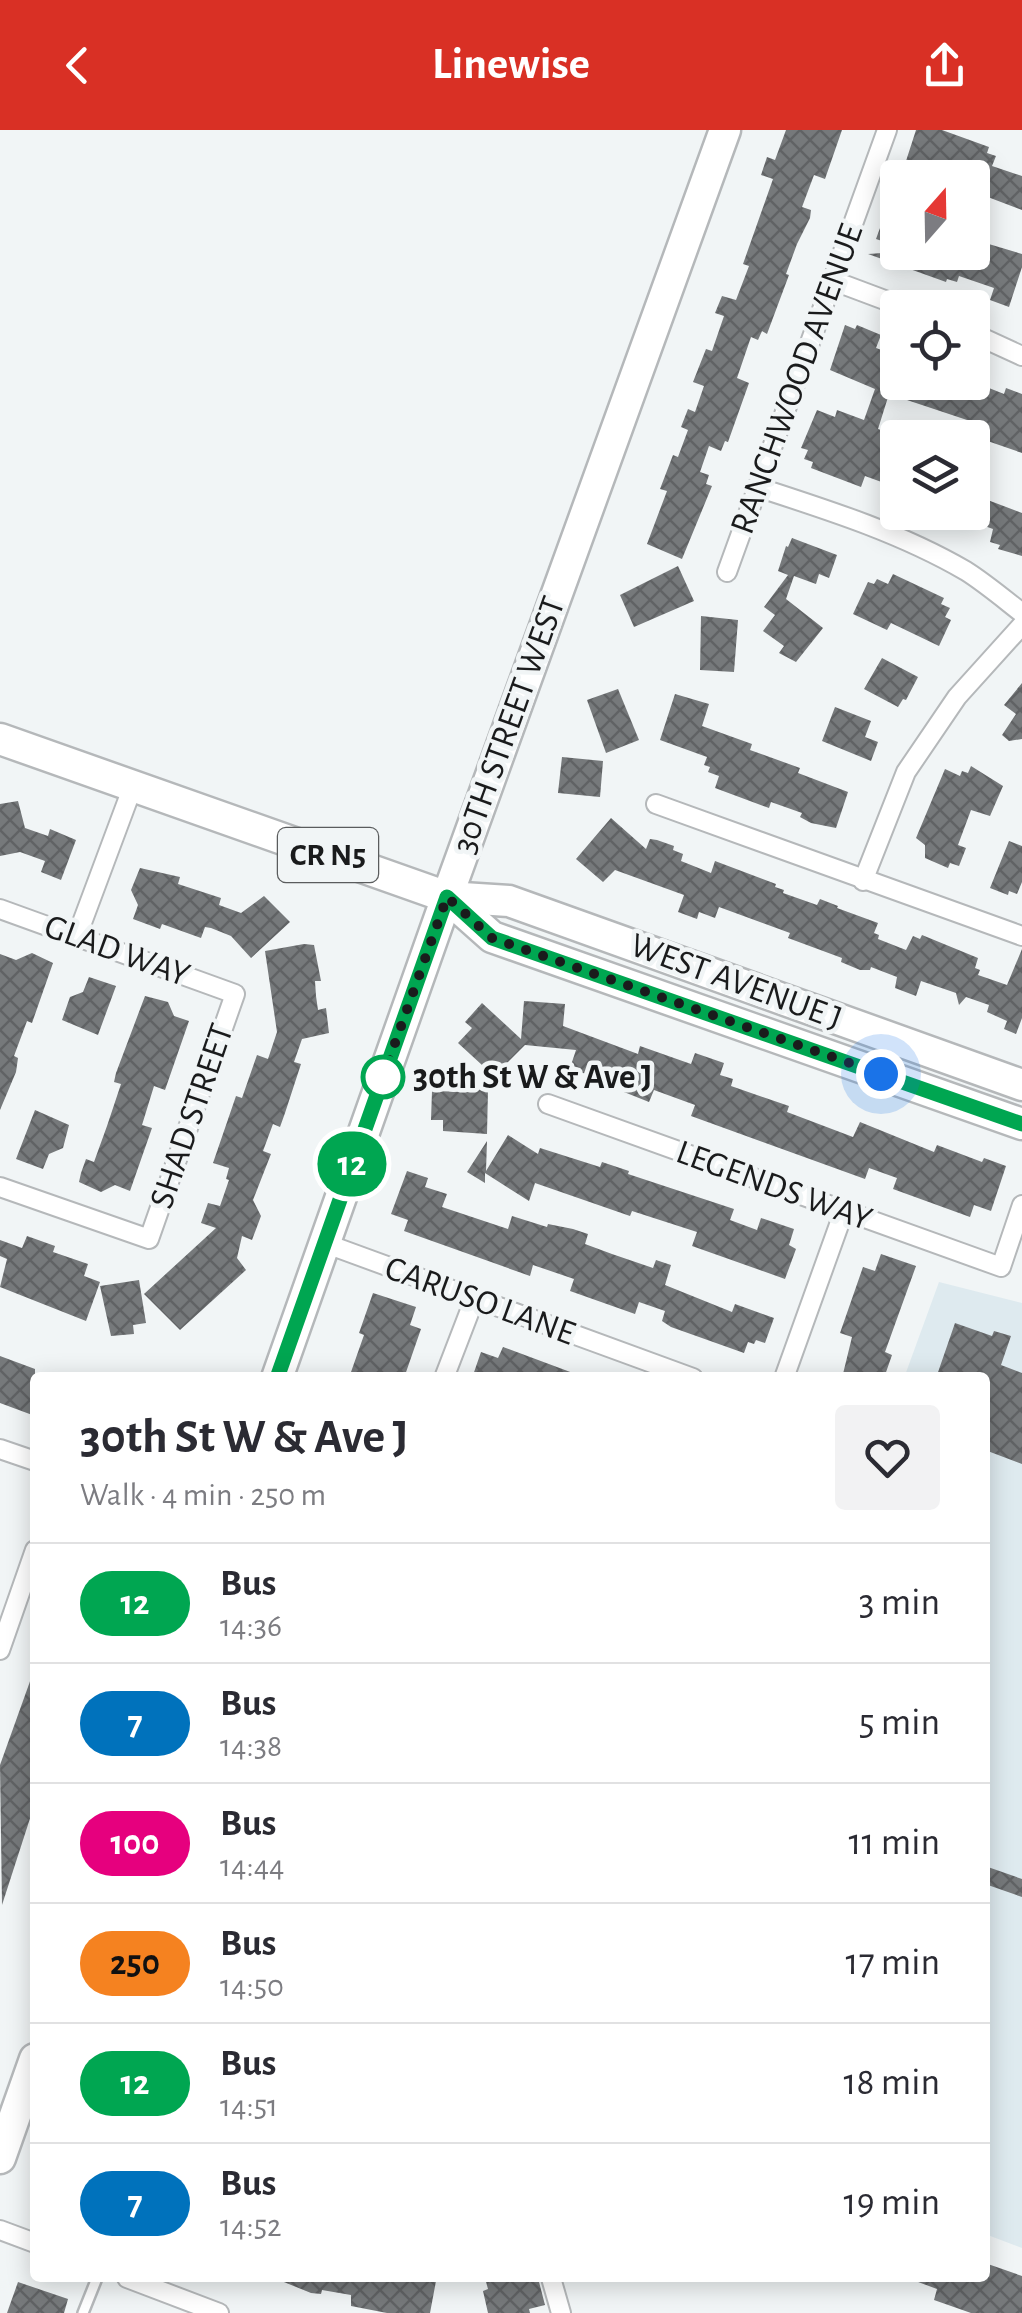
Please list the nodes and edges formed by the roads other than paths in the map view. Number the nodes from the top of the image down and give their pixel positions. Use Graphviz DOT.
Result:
graph roads {
  1 [pos="725,130"];
  2 [pos="888,130"];
  3 [pos="834,281"];
  4 [pos="880,298"];
  5 [pos="990,341"];
  6 [pos="1022,356"];
  7 [pos="757,487"];
  8 [pos="727,572"];
  9 [pos="1022,613"];
  10 [pos="1022,625"];
  11 [pos="0,738"];
  12 [pos="133,786"];
  13 [pos="656,804"];
  14 [pos="863,881"];
  15 [pos="447,897"];
  16 [pos="0,909"];
  17 [pos="78,936"];
  18 [pos="1022,936"];
  19 [pos="235,994"];
  20 [pos="1022,1084"];
  21 [pos="548,1104"];
  22 [pos="1022,1124"];
  23 [pos="0,1187"];
  24 [pos="1022,1206"];
  25 [pos="844,1211"];
  26 [pos="324,1243"];
  27 [pos="474,1300"];
  28 [pos="279,1372"];
  29 [pos="446,1372"];
  30 [pos="676,1372"];
  31 [pos="786,1372"];
  32 [pos="0,1449"];
  33 [pos="30,1460"];
  34 [pos="30,1564"];
  35 [pos="0,1650"];
  36 [pos="30,2073"];
  37 [pos="0,2158"];
  38 [pos="0,2230"];
  39 [pos="30,2241"];
  40 [pos="95,2282"];
  41 [pos="138,2282"];
  42 [pos="552,2282"];
  43 [pos="83,2313"];
  44 [pos="219,2313"];
  45 [pos="561,2313"];
  1 -- 15 [label="main road, 30TH STREET WEST"];
  2 -- 3 [label="street, RANCHWOOD AVENUE"];
  3 -- 4 [label="street"];
  3 -- 7 [label="street, RANCHWOOD AVENUE"];
  5 -- 6 [label="street"];
  7 -- 8 [label="street, RANCHWOOD AVENUE"];
  7 -- 9 [label="street"];
  10 -- 14 [label="street"];
  11 -- 12 [label="main road, WEST AVENUE J / CR N5"];
  12 -- 15 [label="main road, WEST AVENUE J / CR N5"];
  12 -- 17 [label="street"];
  13 -- 14 [label="street"];
  14 -- 18 [label="street"];
  15 -- 20 [label="main road, WEST AVENUE J"];
  15 -- 22 [label="main road, WEST AVENUE J"];
  15 -- 26 [label="main road, 30TH STREET WEST"];
  16 -- 17 [label="street, GLAD WAY"];
  17 -- 19 [label="street, GLAD WAY"];
  19 -- 23 [label="street, SHAD STREET"];
  21 -- 25 [label="street, LEGENDS WAY"];
  24 -- 25 [label="street, LEGENDS WAY"];
  25 -- 31 [label="street"];
  26 -- 27 [label="street, CARUSO LANE"];
  26 -- 28 [label="main road, 30TH STREET WEST"];
  27 -- 29 [label="street"];
  27 -- 30 [label="street, CARUSO LANE"];
  32 -- 33 [label="street"];
  34 -- 35 [label="street"];
  36 -- 37 [label="main road"];
  38 -- 39 [label="street"];
  40 -- 43 [label="lane"];
  41 -- 44 [label="street"];
  42 -- 45 [label="street"];
}
